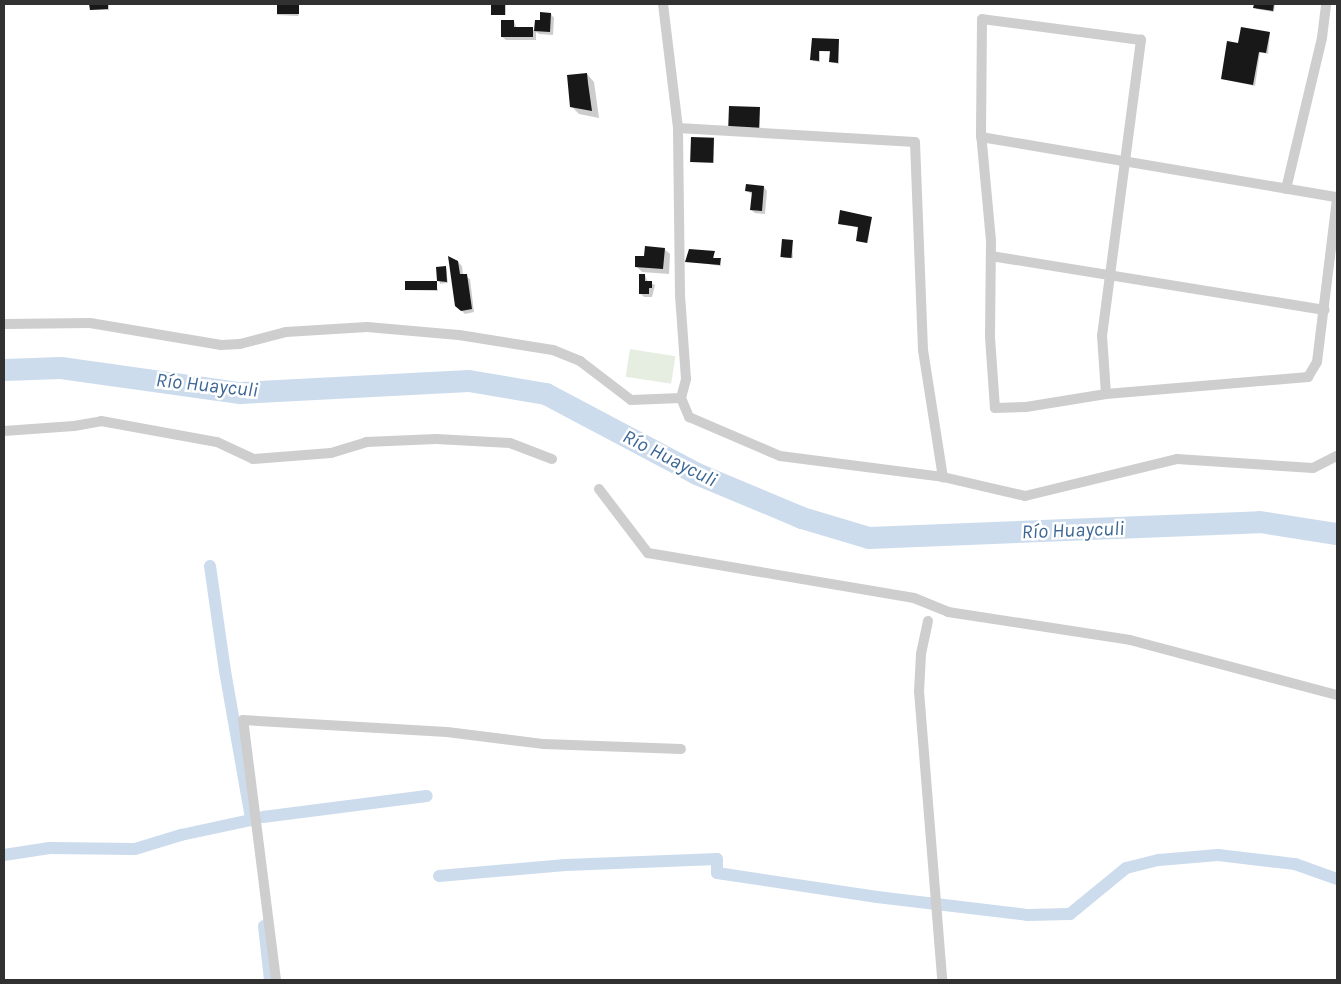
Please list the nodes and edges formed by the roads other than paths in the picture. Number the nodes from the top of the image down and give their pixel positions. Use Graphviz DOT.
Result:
graph roads {
  1 [pos="663,4"];
  2 [pos="1326,4"];
  3 [pos="678,128"];
  4 [pos="982,137"];
  5 [pos="1125,162"];
  6 [pos="1286,189"];
  7 [pos="1337,199"];
  8 [pos="991,256"];
  9 [pos="1109,276"];
  10 [pos="1325,310"];
  11 [pos="4,324"];
  12 [pos="1106,394"];
  13 [pos="681,398"];
  14 [pos="4,431"];
  15 [pos="1337,456"];
  16 [pos="552,458"];
  17 [pos="943,477"];
  18 [pos="599,489"];
  19 [pos="928,621"];
  20 [pos="1337,696"];
  21 [pos="681,749"];
  22 [pos="276,980"];
  23 [pos="942,980"];
  1 -- 3 [label="street"];
  2 -- 6 [label="street"];
  3 -- 13 [label="street"];
  3 -- 17 [label="street"];
  4 -- 5 [label="street"];
  4 -- 5 [label="street"];
  4 -- 8 [label="street"];
  5 -- 6 [label="street"];
  5 -- 9 [label="street"];
  6 -- 7 [label="street"];
  7 -- 10 [label="street"];
  8 -- 9 [label="street"];
  8 -- 12 [label="street"];
  9 -- 10 [label="street"];
  9 -- 12 [label="street"];
  10 -- 12 [label="street"];
  11 -- 13 [label="street"];
  13 -- 17 [label="street"];
  14 -- 16 [label="street"];
  15 -- 17 [label="street"];
  18 -- 20 [label="street"];
  19 -- 23 [label="street"];
  21 -- 22 [label="street"];
}
